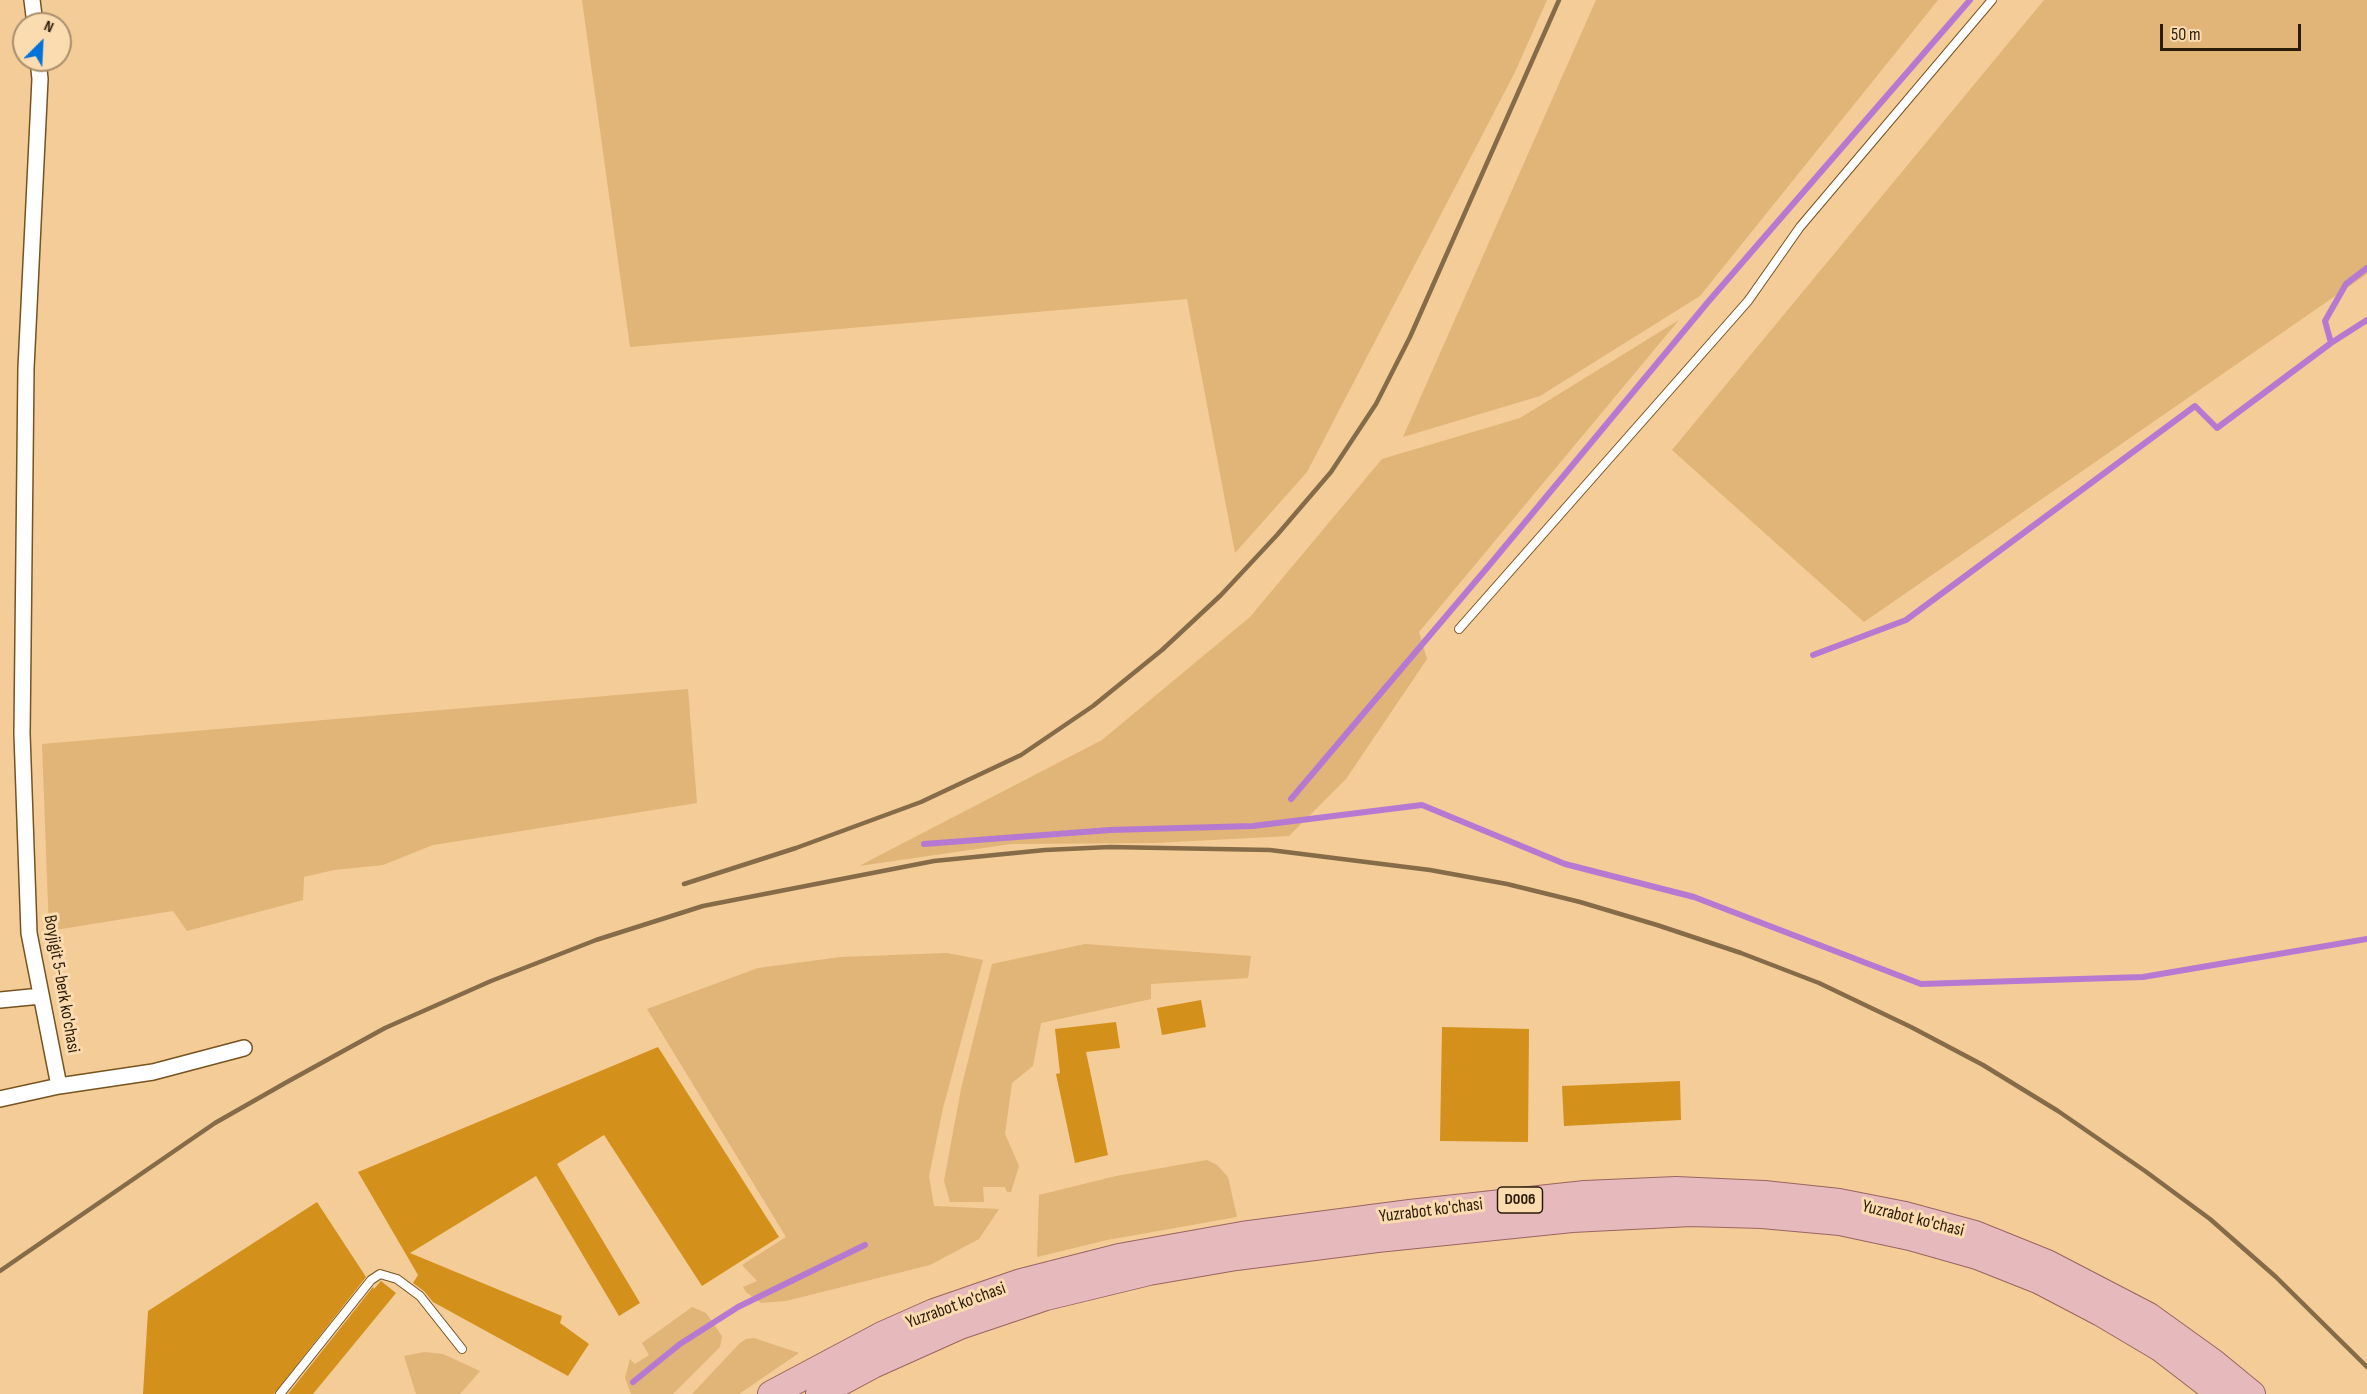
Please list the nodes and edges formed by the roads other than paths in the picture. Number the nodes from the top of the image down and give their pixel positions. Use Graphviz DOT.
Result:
graph roads {
  1 [pos="1992,0"];
  2 [pos="39,72"];
  3 [pos="1459,629"];
  4 [pos="41,996"];
  5 [pos="0,1000"];
  6 [pos="244,1048"];
  7 [pos="59,1086"];
  8 [pos="0,1099"];
  9 [pos="462,1349"];
  10 [pos="280,1394"];
  11 [pos="771,1394"];
  12 [pos="819,1394"];
  13 [pos="2220,1394"];
  14 [pos="2252,1394"];
  1 -- 3 [label="lane"];
  2 -- 4 [label="street, Boyjigit 5-berk ko'chasi"];
  4 -- 5 [label="street"];
  4 -- 7 [label="street, Boyjigit 5-berk ko'chasi"];
  6 -- 7 [label="street"];
  7 -- 8 [label="street"];
  9 -- 10 [label="lane"];
  11 -- 14 [label="main road, Yuzrabot ko'chasi / D006"];
  12 -- 13 [label="main road, Yuzrabot ko'chasi / D006"];
}
